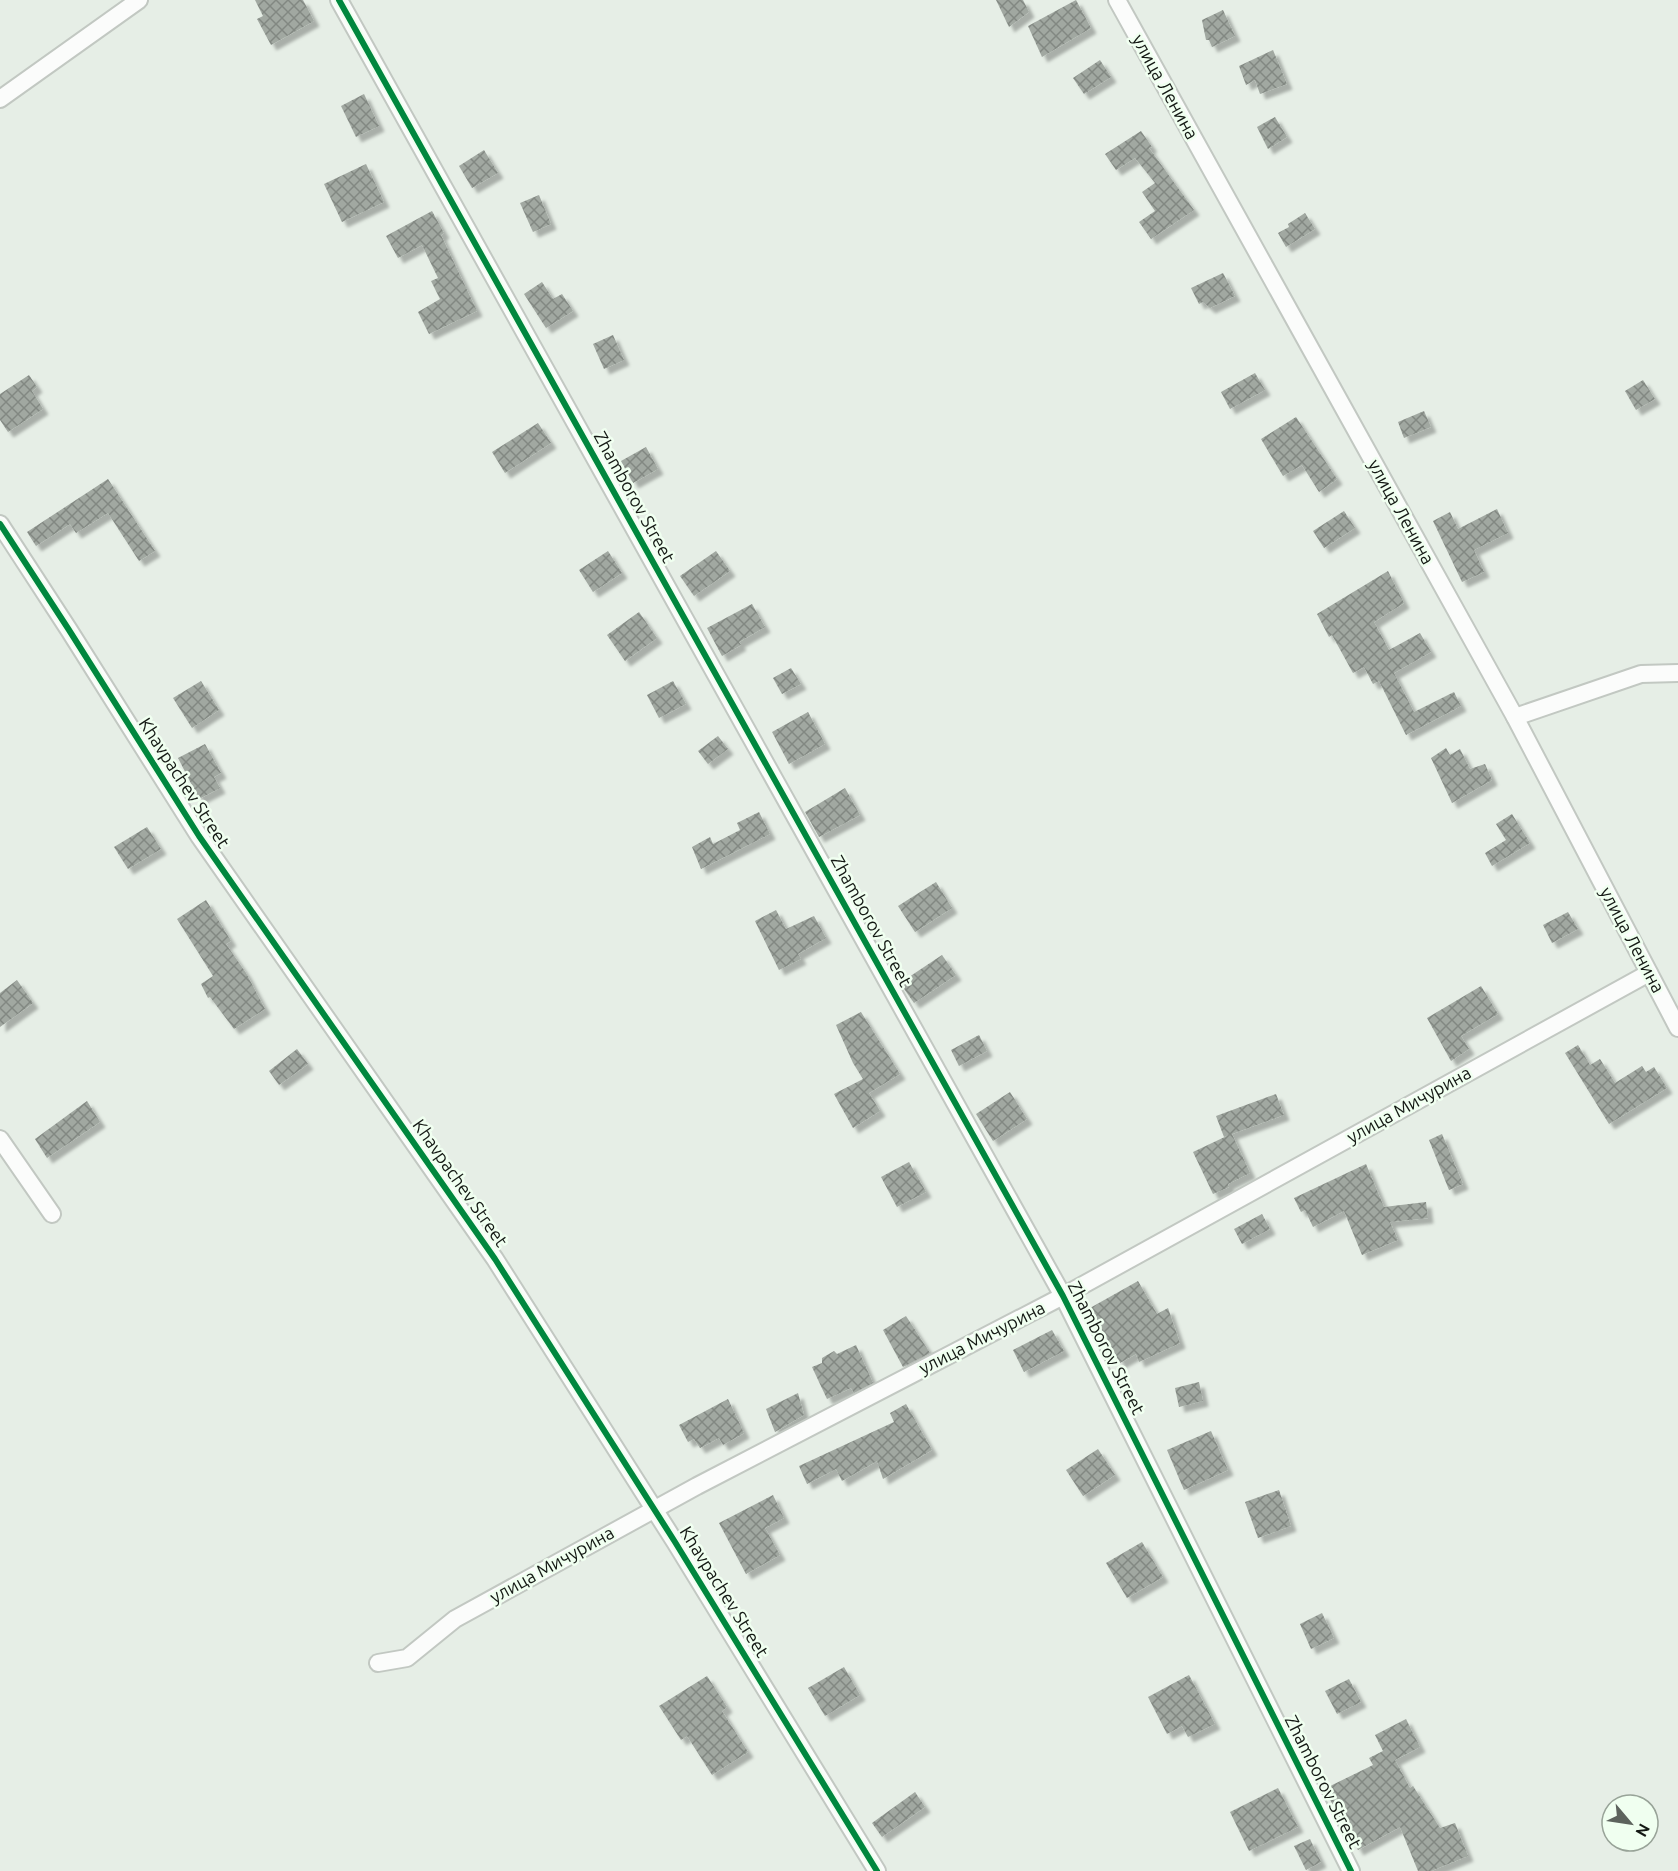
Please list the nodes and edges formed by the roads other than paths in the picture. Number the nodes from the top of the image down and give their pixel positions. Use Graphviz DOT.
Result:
graph roads {
  1 [pos="139,0"];
  2 [pos="339,0"];
  3 [pos="1116,0"];
  4 [pos="0,99"];
  5 [pos="0,524"];
  6 [pos="1678,673"];
  7 [pos="1515,717"];
  8 [pos="1649,973"];
  9 [pos="1678,1028"];
  10 [pos="0,1139"];
  11 [pos="52,1214"];
  12 [pos="1063,1296"];
  13 [pos="655,1509"];
  14 [pos="378,1663"];
  15 [pos="877,1871"];
  16 [pos="1351,1871"];
  1 -- 4 [label="street"];
  2 -- 12 [label="street, Zhamborov Street"];
  3 -- 7 [label="street, улица Ленина"];
  5 -- 13 [label="street, Khavpachev Street"];
  6 -- 7 [label="street"];
  7 -- 8 [label="street, улица Ленина"];
  8 -- 9 [label="street, улица Ленина"];
  8 -- 12 [label="street, улица Мичурина"];
  10 -- 11 [label="street"];
  12 -- 13 [label="street, улица Мичурина"];
  12 -- 16 [label="street, Zhamborov Street"];
  13 -- 14 [label="street, улица Мичурина"];
  13 -- 15 [label="street, Khavpachev Street"];
}
